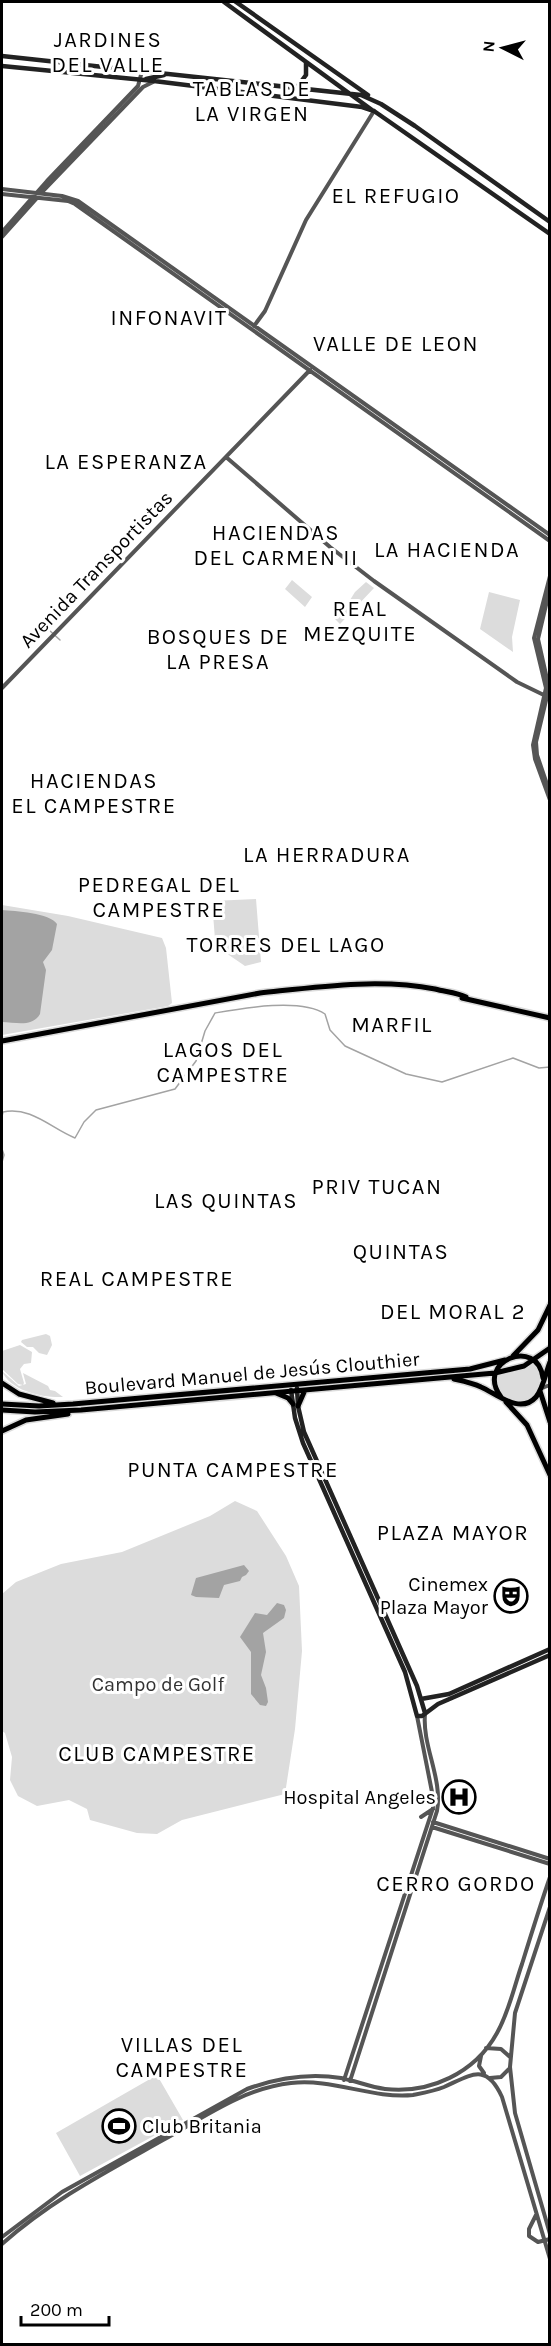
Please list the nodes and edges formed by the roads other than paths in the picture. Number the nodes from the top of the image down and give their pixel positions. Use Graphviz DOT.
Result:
graph roads {
  1 [pos="224,2"];
  2 [pos="236,2"];
  3 [pos="2,56"];
  4 [pos="304,59"];
  5 [pos="2,66"];
  6 [pos="140,71"];
  7 [pos="173,74"];
  8 [pos="142,80"];
  9 [pos="154,81"];
  10 [pos="143,87"];
  11 [pos="297,87"];
  12 [pos="349,92"];
  13 [pos="381,104"];
  14 [pos="374,111"];
  15 [pos="459,159"];
  16 [pos="448,161"];
  17 [pos="2,189"];
  18 [pos="2,194"];
  19 [pos="37,195"];
  20 [pos="549,222"];
  21 [pos="2,232"];
  22 [pos="549,234"];
  23 [pos="2,237"];
  24 [pos="253,327"];
  25 [pos="311,369"];
  26 [pos="226,457"];
  27 [pos="549,535"];
  28 [pos="549,541"];
  29 [pos="549,576"];
  30 [pos="549,588"];
  31 [pos="546,679"];
  32 [pos="2,688"];
  33 [pos="547,697"];
  34 [pos="549,793"];
  35 [pos="549,800"];
  36 [pos="549,1018"];
  37 [pos="2,1041"];
  38 [pos="549,1305"];
  39 [pos="549,1348"];
  40 [pos="512,1357"];
  41 [pos="505,1360"];
  42 [pos="534,1360"];
  43 [pos="549,1362"];
  44 [pos="495,1373"];
  45 [pos="444,1378"];
  46 [pos="543,1379"];
  47 [pos="2,1383"];
  48 [pos="380,1383"];
  49 [pos="549,1385"];
  50 [pos="294,1388"];
  51 [pos="305,1390"];
  52 [pos="541,1390"];
  53 [pos="274,1393"];
  54 [pos="373,1393"];
  55 [pos="191,1394"];
  56 [pos="504,1400"];
  57 [pos="188,1401"];
  58 [pos="2,1404"];
  59 [pos="60,1404"];
  60 [pos="295,1405"];
  61 [pos="2,1412"];
  62 [pos="48,1414"];
  63 [pos="549,1422"];
  64 [pos="2,1431"];
  65 [pos="549,1475"];
  66 [pos="549,1649"];
  67 [pos="546,1655"];
  68 [pos="418,1689"];
  69 [pos="411,1692"];
  70 [pos="434,1698"];
  71 [pos="422,1699"];
  72 [pos="413,1701"];
  73 [pos="425,1713"];
  74 [pos="417,1716"];
  75 [pos="433,1808"];
  76 [pos="421,1817"];
  77 [pos="431,1824"];
  78 [pos="443,1830"];
  79 [pos="430,1836"];
  80 [pos="549,1859"];
  81 [pos="549,1864"];
  82 [pos="549,1881"];
  83 [pos="549,1907"];
  84 [pos="486,2048"];
  85 [pos="481,2055"];
  86 [pos="511,2058"];
  87 [pos="510,2067"];
  88 [pos="488,2076"];
  89 [pos="344,2079"];
  90 [pos="350,2080"];
  91 [pos="342,2085"];
  92 [pos="348,2087"];
  93 [pos="536,2214"];
  94 [pos="549,2234"];
  95 [pos="2,2237"];
  96 [pos="549,2239"];
  97 [pos="544,2241"];
  98 [pos="2,2244"];
  99 [pos="549,2259"];
  1 -- 4 [label="main road"];
  2 -- 13 [label="main road"];
  3 -- 6 [label="main road"];
  4 -- 11 [label="main road"];
  4 -- 12 [label="main road"];
  5 -- 8 [label="main road"];
  6 -- 7 [label="main road"];
  6 -- 8 [label="main road"];
  6 -- 8 [label="main road"];
  7 -- 8 [label="main road"];
  7 -- 11 [label="main road"];
  8 -- 9 [label="main road"];
  8 -- 10 [label="main road"];
  8 -- 19 [label="street"];
  9 -- 10 [label="street"];
  9 -- 14 [label="main road"];
  10 -- 19 [label="street"];
  11 -- 12 [label="main road"];
  12 -- 13 [label="main road"];
  12 -- 14 [label="main road"];
  13 -- 15 [label="main road"];
  14 -- 16 [label="main road"];
  14 -- 24 [label="street"];
  15 -- 16 [label="main road"];
  15 -- 20 [label="main road"];
  16 -- 22 [label="main road"];
  17 -- 19 [label="street"];
  18 -- 19 [label="street"];
  19 -- 21 [label="street"];
  19 -- 23 [label="street"];
  19 -- 24 [label="street"];
  24 -- 25 [label="street"];
  25 -- 26 [label="street, Avenida Transportistas"];
  25 -- 27 [label="street"];
  25 -- 28 [label="street"];
  26 -- 32 [label="street, Avenida Transportistas"];
  26 -- 33 [label="street"];
  29 -- 31 [label="street"];
  30 -- 31 [label="street"];
  31 -- 33 [label="street"];
  33 -- 34 [label="street"];
  33 -- 35 [label="street"];
  36 -- 37 [label="main road"];
  38 -- 40 [label="main road"];
  39 -- 42 [label="main road"];
  40 -- 41 [label="main road, Boulevard Manuel de Jesús Clouthier"];
  40 -- 42 [label="main road"];
  41 -- 44 [label="main road"];
  41 -- 50 [label="main road, Boulevard Manuel de Jesús Clouthier"];
  42 -- 44 [label="main road"];
  42 -- 46 [label="main road"];
  43 -- 46 [label="main road"];
  44 -- 45 [label="main road, Boulevard Manuel de Jesús Clouthier"];
  44 -- 56 [label="main road"];
  45 -- 48 [label="main road, Boulevard Manuel de Jesús Clouthier"];
  45 -- 56 [label="main road"];
  46 -- 52 [label="main road"];
  47 -- 59 [label="main road"];
  48 -- 51 [label="main road, Boulevard Manuel de Jesús Clouthier"];
  48 -- 54 [label="main road"];
  49 -- 52 [label="street"];
  50 -- 51 [label="main road, Boulevard Manuel de Jesús Clouthier"];
  50 -- 53 [label="main road, Boulevard Manuel de Jesús Clouthier"];
  50 -- 55 [label="main road, Boulevard Manuel de Jesús Clouthier"];
  50 -- 60 [label="main road"];
  51 -- 60 [label="main road"];
  52 -- 56 [label="main road"];
  52 -- 63 [label="main road"];
  53 -- 57 [label="main road, Boulevard Manuel de Jesús Clouthier"];
  53 -- 60 [label="main road"];
  55 -- 57 [label="main road"];
  55 -- 59 [label="main road, Boulevard Manuel de Jesús Clouthier"];
  56 -- 65 [label="main road"];
  57 -- 62 [label="main road, Boulevard Manuel de Jesús Clouthier"];
  58 -- 59 [label="main road, Boulevard Manuel de Jesús Clouthier"];
  60 -- 68 [label="main road"];
  60 -- 69 [label="main road"];
  61 -- 62 [label="main road"];
  62 -- 64 [label="main road"];
  66 -- 67 [label="main road"];
  67 -- 70 [label="main road"];
  67 -- 73 [label="main road"];
  68 -- 69 [label="main road"];
  68 -- 70 [label="main road"];
  68 -- 71 [label="main road"];
  69 -- 72 [label="main road"];
  70 -- 71 [label="main road"];
  71 -- 72 [label="main road"];
  71 -- 73 [label="main road"];
  72 -- 74 [label="main road"];
  73 -- 74 [label="main road"];
  73 -- 77 [label="street"];
  74 -- 75 [label="street"];
  75 -- 76 [label="street"];
  75 -- 77 [label="street"];
  77 -- 78 [label="street"];
  77 -- 79 [label="street"];
  77 -- 80 [label="street"];
  77 -- 89 [label="street"];
  78 -- 79 [label="street"];
  78 -- 81 [label="street"];
  79 -- 90 [label="street"];
  82 -- 84 [label="street"];
  83 -- 86 [label="street"];
  84 -- 85 [label="street"];
  84 -- 86 [label="street"];
  85 -- 88 [label="street"];
  85 -- 90 [label="street"];
  86 -- 87 [label="street"];
  87 -- 88 [label="street"];
  87 -- 94 [label="street"];
  88 -- 92 [label="street"];
  88 -- 93 [label="street"];
  89 -- 90 [label="street"];
  89 -- 91 [label="street"];
  89 -- 95 [label="street"];
  90 -- 92 [label="street"];
  91 -- 92 [label="street"];
  91 -- 98 [label="street"];
  93 -- 97 [label="street"];
  93 -- 97 [label="street"];
  96 -- 97 [label="street"];
  97 -- 99 [label="street"];
}
